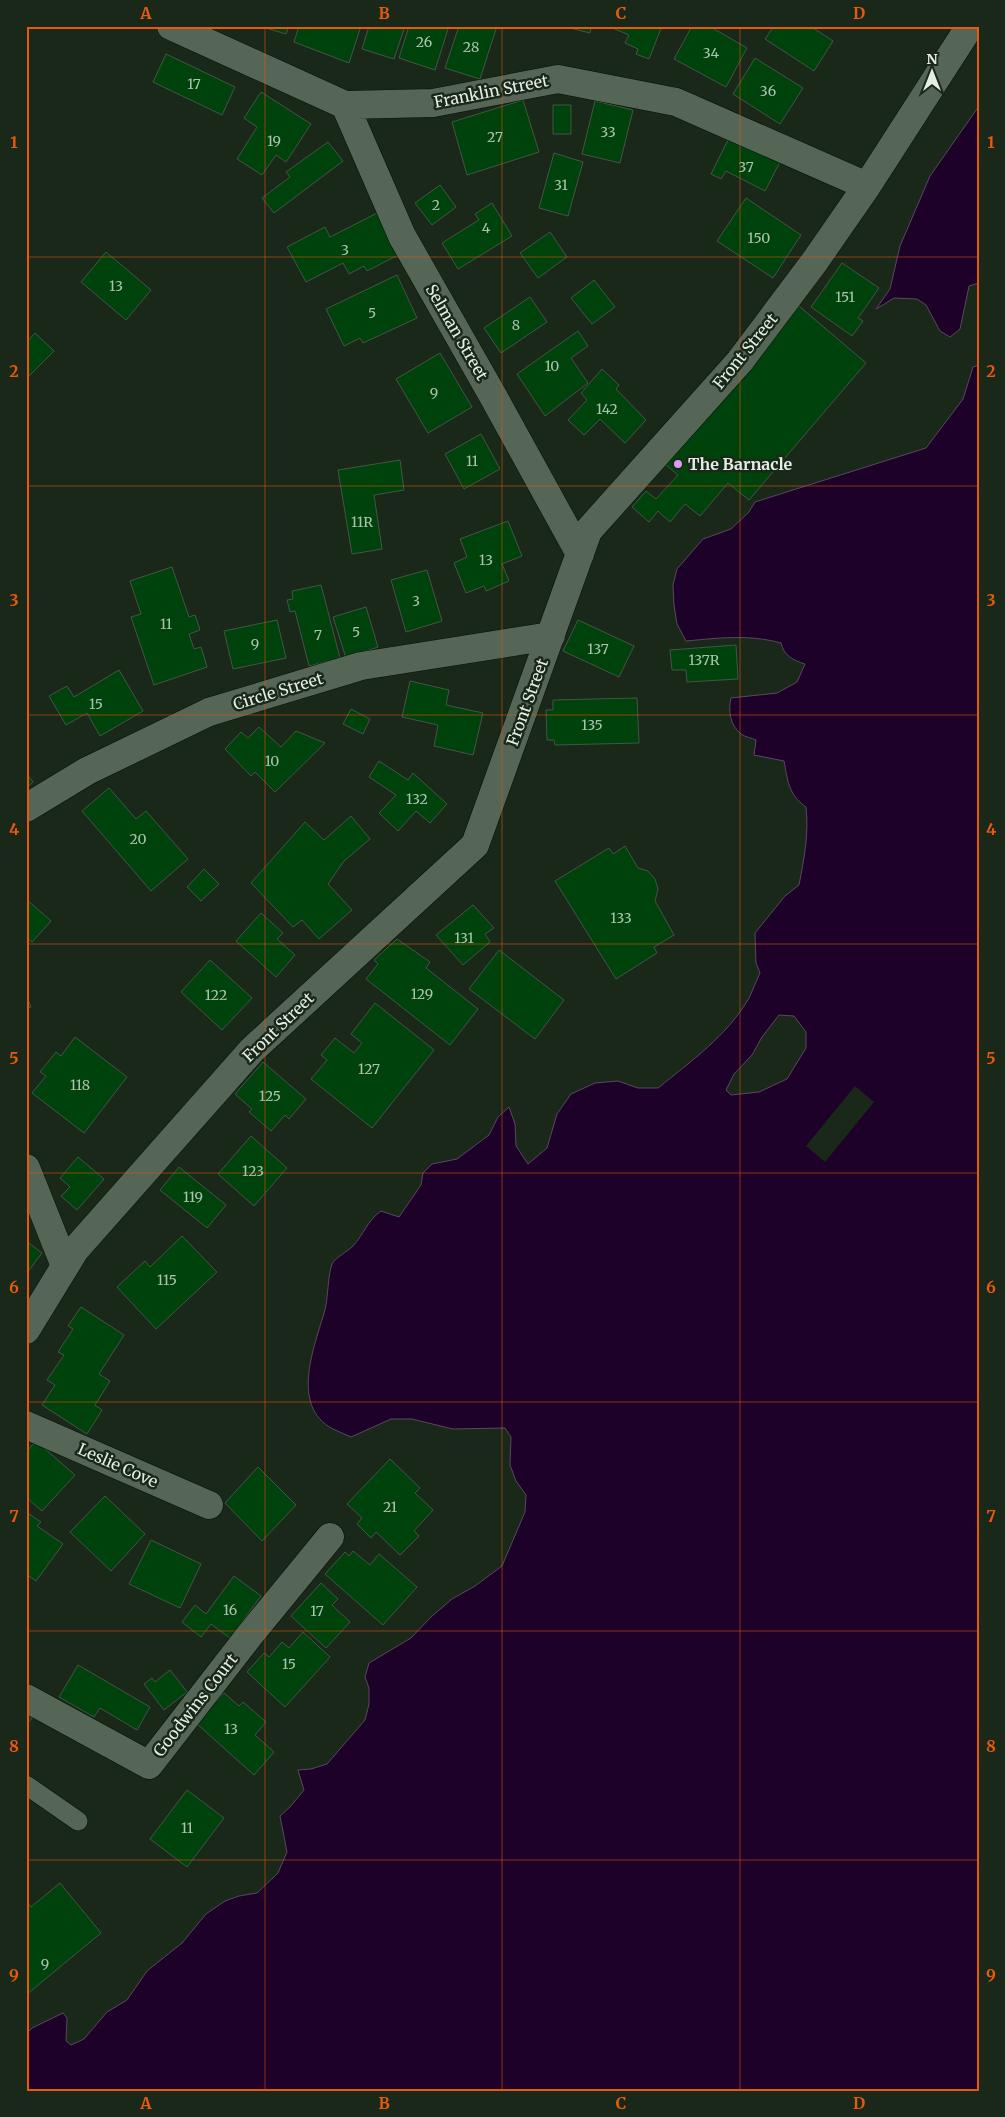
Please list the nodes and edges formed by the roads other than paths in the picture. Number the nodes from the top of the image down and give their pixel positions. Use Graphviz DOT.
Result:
graph roads {
  1 [pos="171,26"];
  2 [pos="970,26"];
  3 [pos="345,105"];
  4 [pos="867,186"];
  5 [pos="580,554"];
  6 [pos="551,636"];
  7 [pos="26,808"];
  8 [pos="26,1168"];
  9 [pos="65,1266"];
  10 [pos="26,1330"];
  11 [pos="26,1425"];
  12 [pos="209,1505"];
  13 [pos="330,1537"];
  14 [pos="26,1698"];
  15 [pos="26,1785"];
  16 [pos="78,1821"];
  1 -- 3 [label="street, Franklin Street"];
  2 -- 4 [label="street, Front Street"];
  3 -- 4 [label="street, Franklin Street"];
  3 -- 5 [label="street, Selman Street"];
  4 -- 5 [label="street, Front Street"];
  5 -- 6 [label="street, Front Street"];
  6 -- 7 [label="street, Circle Street"];
  6 -- 9 [label="street, Front Street"];
  8 -- 9 [label="street"];
  9 -- 10 [label="street, Front Street"];
  11 -- 12 [label="street, Leslie Cove"];
  13 -- 14 [label="street, Goodwins Court"];
  15 -- 16 [label="lane"];
}
